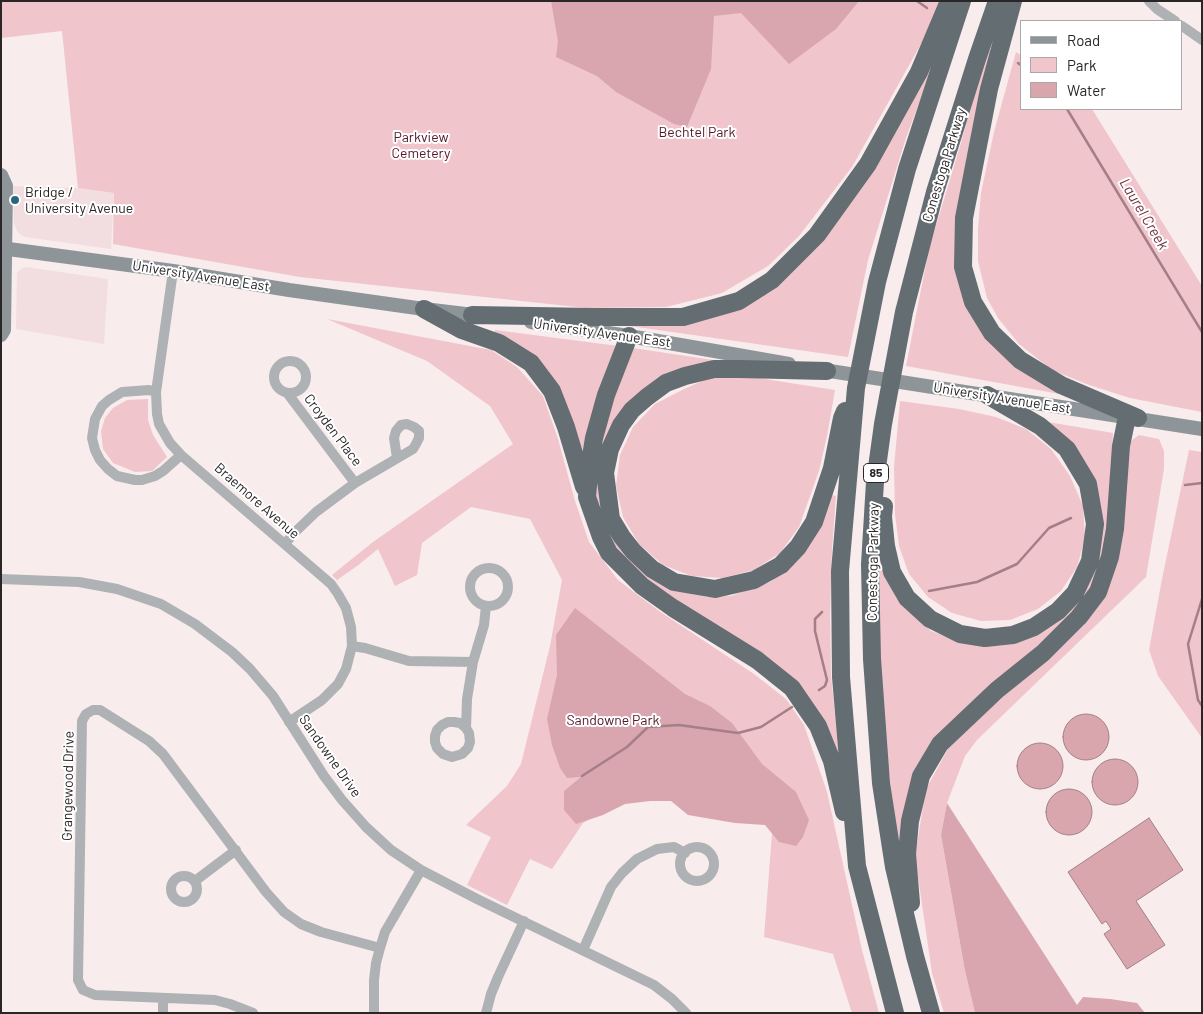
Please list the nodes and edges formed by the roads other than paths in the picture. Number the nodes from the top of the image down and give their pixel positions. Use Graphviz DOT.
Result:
graph roads {
  1 [pos="949,1"];
  2 [pos="962,1"];
  3 [pos="997,1"];
  4 [pos="1013,1"];
  5 [pos="1149,1"];
  6 [pos="1174,20"];
  7 [pos="1183,27"];
  8 [pos="1202,40"];
  9 [pos="1,175"];
  10 [pos="3,248"];
  11 [pos="174,271"];
  12 [pos="424,310"];
  13 [pos="472,314"];
  14 [pos="1,335"];
  15 [pos="630,336"];
  16 [pos="827,371"];
  17 [pos="856,388"];
  18 [pos="156,392"];
  19 [pos="288,394"];
  20 [pos="987,395"];
  21 [pos="1133,418"];
  22 [pos="884,424"];
  23 [pos="1202,429"];
  24 [pos="181,454"];
  25 [pos="396,458"];
  26 [pos="355,483"];
  27 [pos="587,497"];
  28 [pos="285,544"];
  29 [pos="1,579"];
  30 [pos="486,606"];
  31 [pos="352,646"];
  32 [pos="473,662"];
  33 [pos="289,722"];
  34 [pos="466,728"];
  35 [pos="236,850"];
  36 [pos="685,853"];
  37 [pos="858,866"];
  38 [pos="421,870"];
  39 [pos="195,881"];
  40 [pos="524,921"];
  41 [pos="380,948"];
  42 [pos="583,950"];
  43 [pos="915,956"];
  44 [pos="163,999"];
  45 [pos="163,1013"];
  46 [pos="253,1013"];
  47 [pos="374,1013"];
  48 [pos="486,1013"];
  49 [pos="686,1013"];
  50 [pos="895,1013"];
  51 [pos="931,1013"];
  1 -- 13 [label="highway"];
  2 -- 17 [label="highway, Conestoga Parkway / 85"];
  3 -- 22 [label="highway, Conestoga Parkway / 85"];
  4 -- 21 [label="highway"];
  5 -- 6 [label="street"];
  7 -- 8 [label="street"];
  9 -- 10 [label="main road"];
  10 -- 11 [label="main road, University Avenue East"];
  10 -- 14 [label="main road"];
  11 -- 12 [label="main road, University Avenue East"];
  11 -- 18 [label="street, Braemore Avenue"];
  12 -- 13 [label="main road, University Avenue East"];
  12 -- 27 [label="highway"];
  13 -- 15 [label="main road, University Avenue East"];
  15 -- 16 [label="main road, University Avenue East"];
  15 -- 27 [label="highway"];
  16 -- 17 [label="highway"];
  16 -- 20 [label="main road, University Avenue East"];
  17 -- 37 [label="highway, Conestoga Parkway / 85"];
  18 -- 24 [label="street, Braemore Avenue"];
  18 -- 24 [label="street"];
  19 -- 26 [label="street, Croyden Place"];
  20 -- 21 [label="main road, University Avenue East"];
  20 -- 22 [label="highway"];
  21 -- 23 [label="main road, University Avenue East"];
  21 -- 43 [label="highway"];
  22 -- 43 [label="highway, Conestoga Parkway / 85"];
  24 -- 28 [label="street, Braemore Avenue"];
  25 -- 26 [label="street"];
  26 -- 28 [label="street"];
  27 -- 37 [label="highway"];
  28 -- 31 [label="street, Braemore Avenue"];
  29 -- 33 [label="street, Sandowne Drive"];
  30 -- 32 [label="street"];
  31 -- 32 [label="street"];
  31 -- 33 [label="street, Braemore Avenue"];
  32 -- 34 [label="street"];
  33 -- 38 [label="street, Sandowne Drive"];
  35 -- 39 [label="street"];
  35 -- 41 [label="street, Grangewood Drive"];
  35 -- 44 [label="street, Grangewood Drive"];
  36 -- 42 [label="street"];
  37 -- 50 [label="highway, Conestoga Parkway / 85"];
  38 -- 40 [label="street, Sandowne Drive"];
  38 -- 41 [label="street"];
  40 -- 42 [label="street, Sandowne Drive"];
  40 -- 48 [label="street"];
  41 -- 47 [label="street"];
  42 -- 49 [label="street, Sandowne Drive"];
  43 -- 51 [label="highway, Conestoga Parkway / 85"];
  44 -- 45 [label="street"];
  44 -- 46 [label="street, Grangewood Drive"];
}
